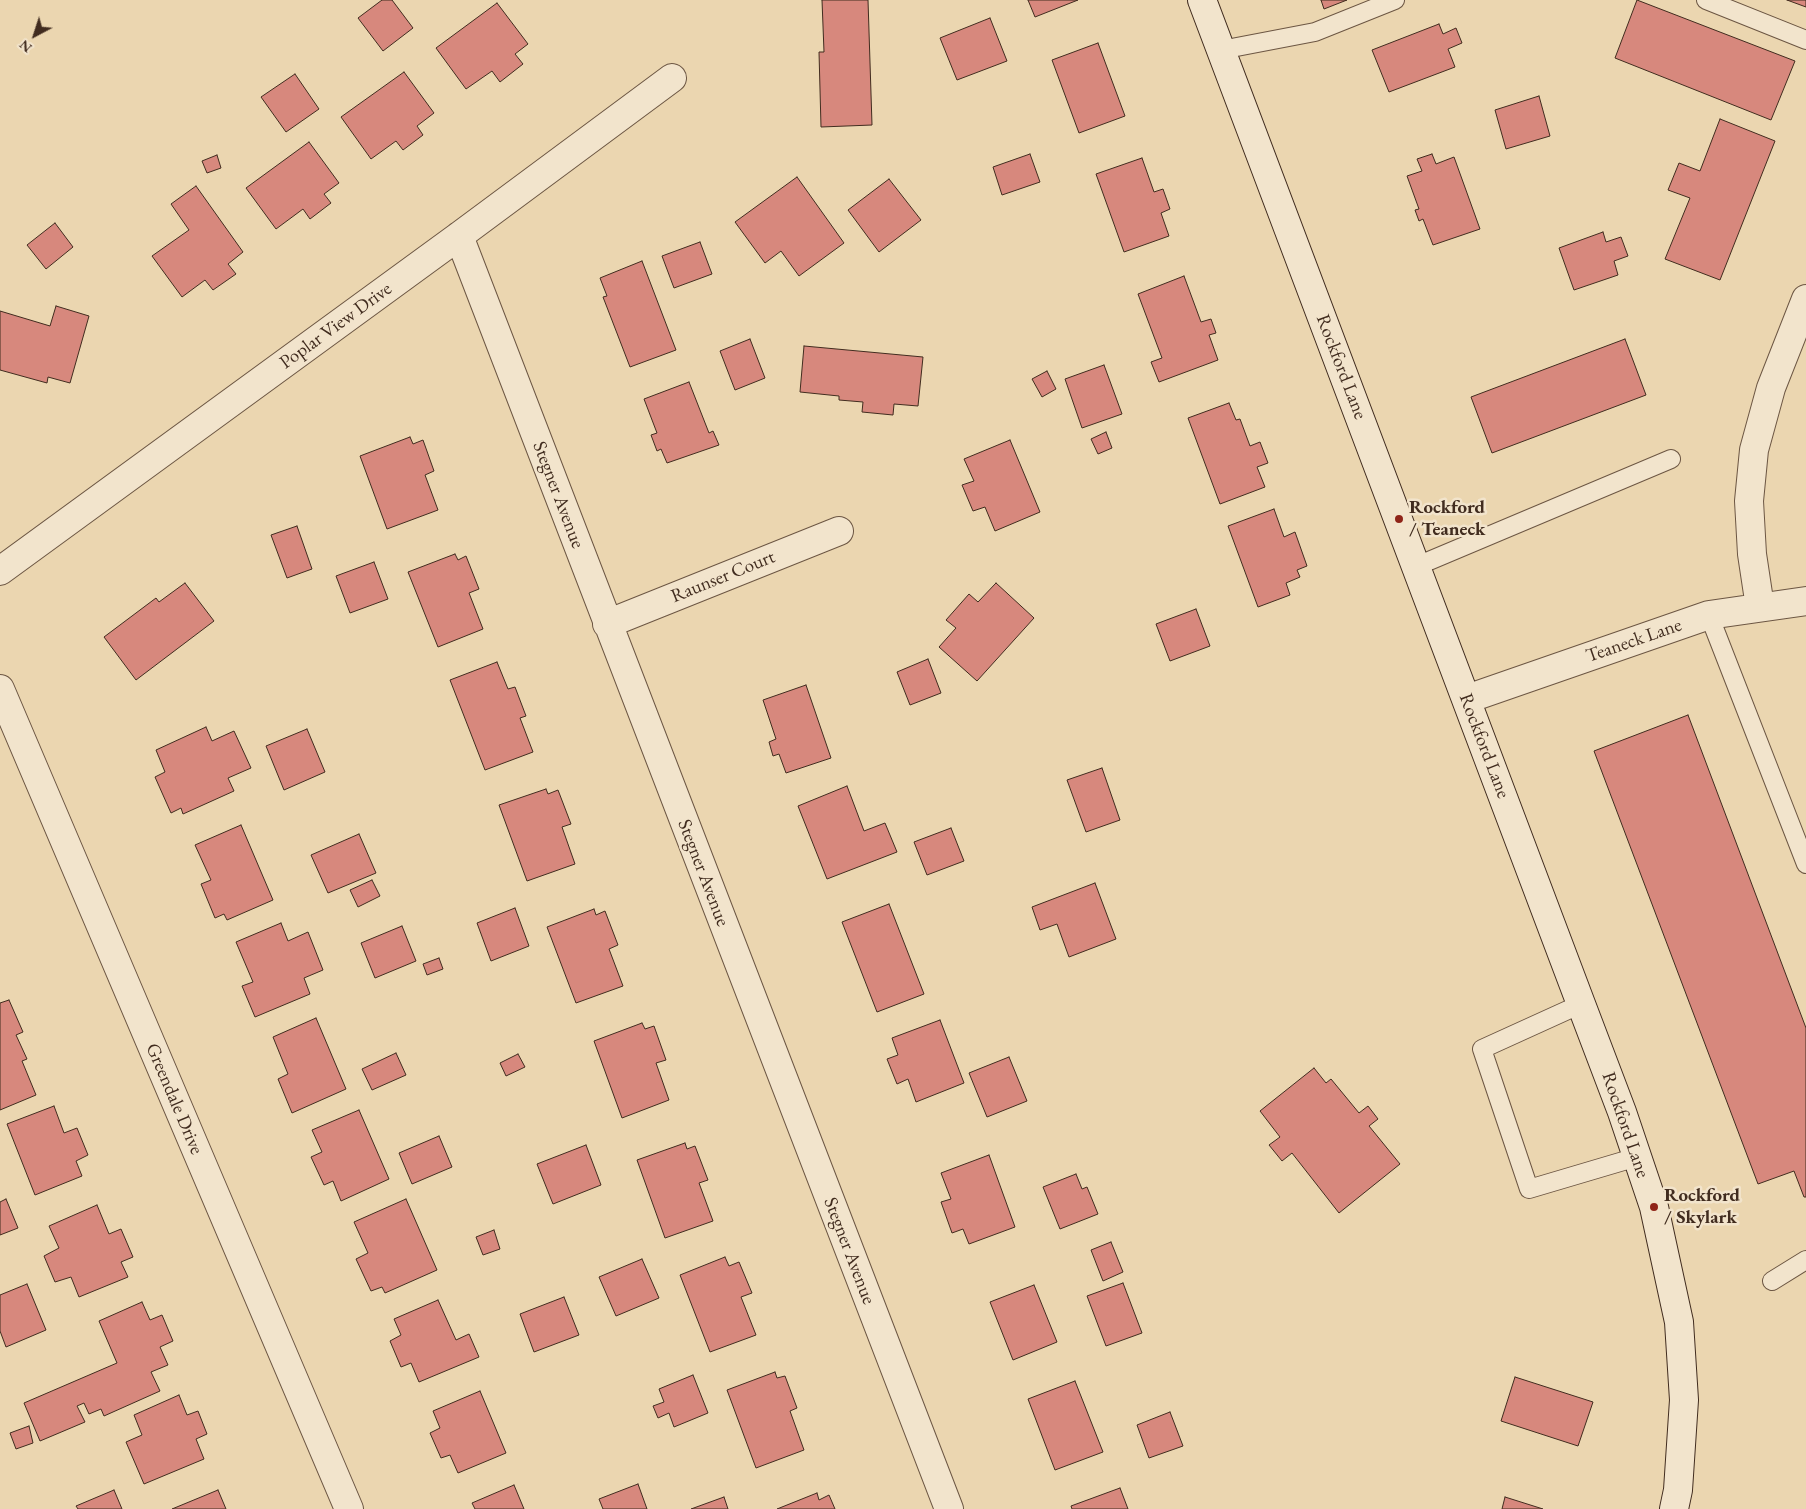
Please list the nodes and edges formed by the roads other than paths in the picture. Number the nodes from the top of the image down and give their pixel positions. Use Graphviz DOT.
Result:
graph roads {
  1 [pos="1202,0"];
  2 [pos="1395,0"];
  3 [pos="1706,0"];
  4 [pos="1806,40"];
  5 [pos="1221,50"];
  6 [pos="672,78"];
  7 [pos="459,236"];
  8 [pos="1806,299"];
  9 [pos="1671,459"];
  10 [pos="839,530"];
  11 [pos="1416,566"];
  12 [pos="0,571"];
  13 [pos="1806,601"];
  14 [pos="1760,607"];
  15 [pos="1709,614"];
  16 [pos="607,624"];
  17 [pos="0,689"];
  18 [pos="1467,699"];
  19 [pos="1806,864"];
  20 [pos="1581,1004"];
  21 [pos="1637,1157"];
  22 [pos="1806,1260"];
  23 [pos="1772,1280"];
  24 [pos="349,1509"];
  25 [pos="949,1509"];
  26 [pos="1674,1509"];
  1 -- 5 [label="street, Rockford Lane"];
  2 -- 5 [label="lane"];
  3 -- 4 [label="lane"];
  5 -- 11 [label="street, Rockford Lane"];
  6 -- 7 [label="street, Poplar View Drive"];
  7 -- 12 [label="street, Poplar View Drive"];
  7 -- 16 [label="street, Stegner Avenue"];
  8 -- 14 [label="street"];
  9 -- 11 [label="lane"];
  10 -- 16 [label="street, Raunser Court"];
  11 -- 18 [label="street, Rockford Lane"];
  13 -- 14 [label="street, Teaneck Lane"];
  14 -- 15 [label="street, Teaneck Lane"];
  15 -- 18 [label="street, Teaneck Lane"];
  15 -- 19 [label="lane"];
  16 -- 25 [label="street, Stegner Avenue"];
  17 -- 24 [label="street, Greendale Drive"];
  18 -- 20 [label="street, Rockford Lane"];
  20 -- 21 [label="street, Rockford Lane"];
  20 -- 21 [label="lane"];
  21 -- 26 [label="street, Rockford Lane"];
  22 -- 23 [label="lane"];
}
